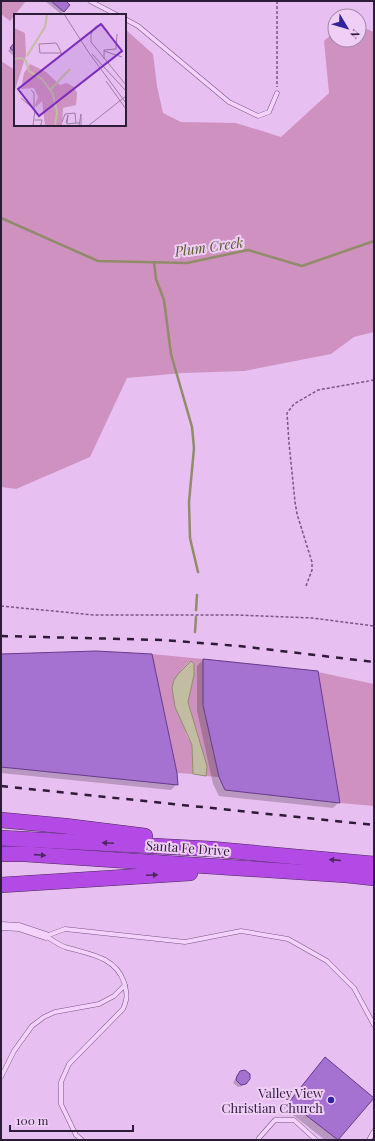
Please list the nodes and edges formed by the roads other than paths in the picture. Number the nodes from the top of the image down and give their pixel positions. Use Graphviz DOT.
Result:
graph roads {
  1 [pos="90,1"];
  2 [pos="115,14"];
  3 [pos="126,20"];
  4 [pos="277,93"];
  5 [pos="1,820"];
  6 [pos="1,838"];
  7 [pos="253,852"];
  8 [pos="1,854"];
  9 [pos="374,864"];
  10 [pos="346,875"];
  11 [pos="374,878"];
  12 [pos="1,885"];
  13 [pos="1,926"];
  14 [pos="46,936"];
  15 [pos="125,985"];
  16 [pos="374,1025"];
  17 [pos="1,1077"];
  18 [pos="374,1131"];
  19 [pos="82,1140"];
  20 [pos="260,1140"];
  21 [pos="316,1140"];
  22 [pos="368,1140"];
  1 -- 2 [label="lane"];
  3 -- 4 [label="lane"];
  5 -- 7 [label="highway"];
  7 -- 6 [label="highway, Santa Fe Drive, one-way"];
  9 -- 7 [label="highway, Santa Fe Drive, one-way"];
  8 -- 10 [label="highway, Santa Fe Drive, one-way"];
  10 -- 11 [label="highway, Santa Fe Drive"];
  12 -- 10 [label="highway, one-way"];
  13 -- 14 [label="street"];
  14 -- 15 [label="lane"];
  14 -- 16 [label="lane"];
  15 -- 17 [label="lane"];
  15 -- 19 [label="lane"];
  18 -- 22 [label="lane"];
  20 -- 21 [label="lane"];
}
